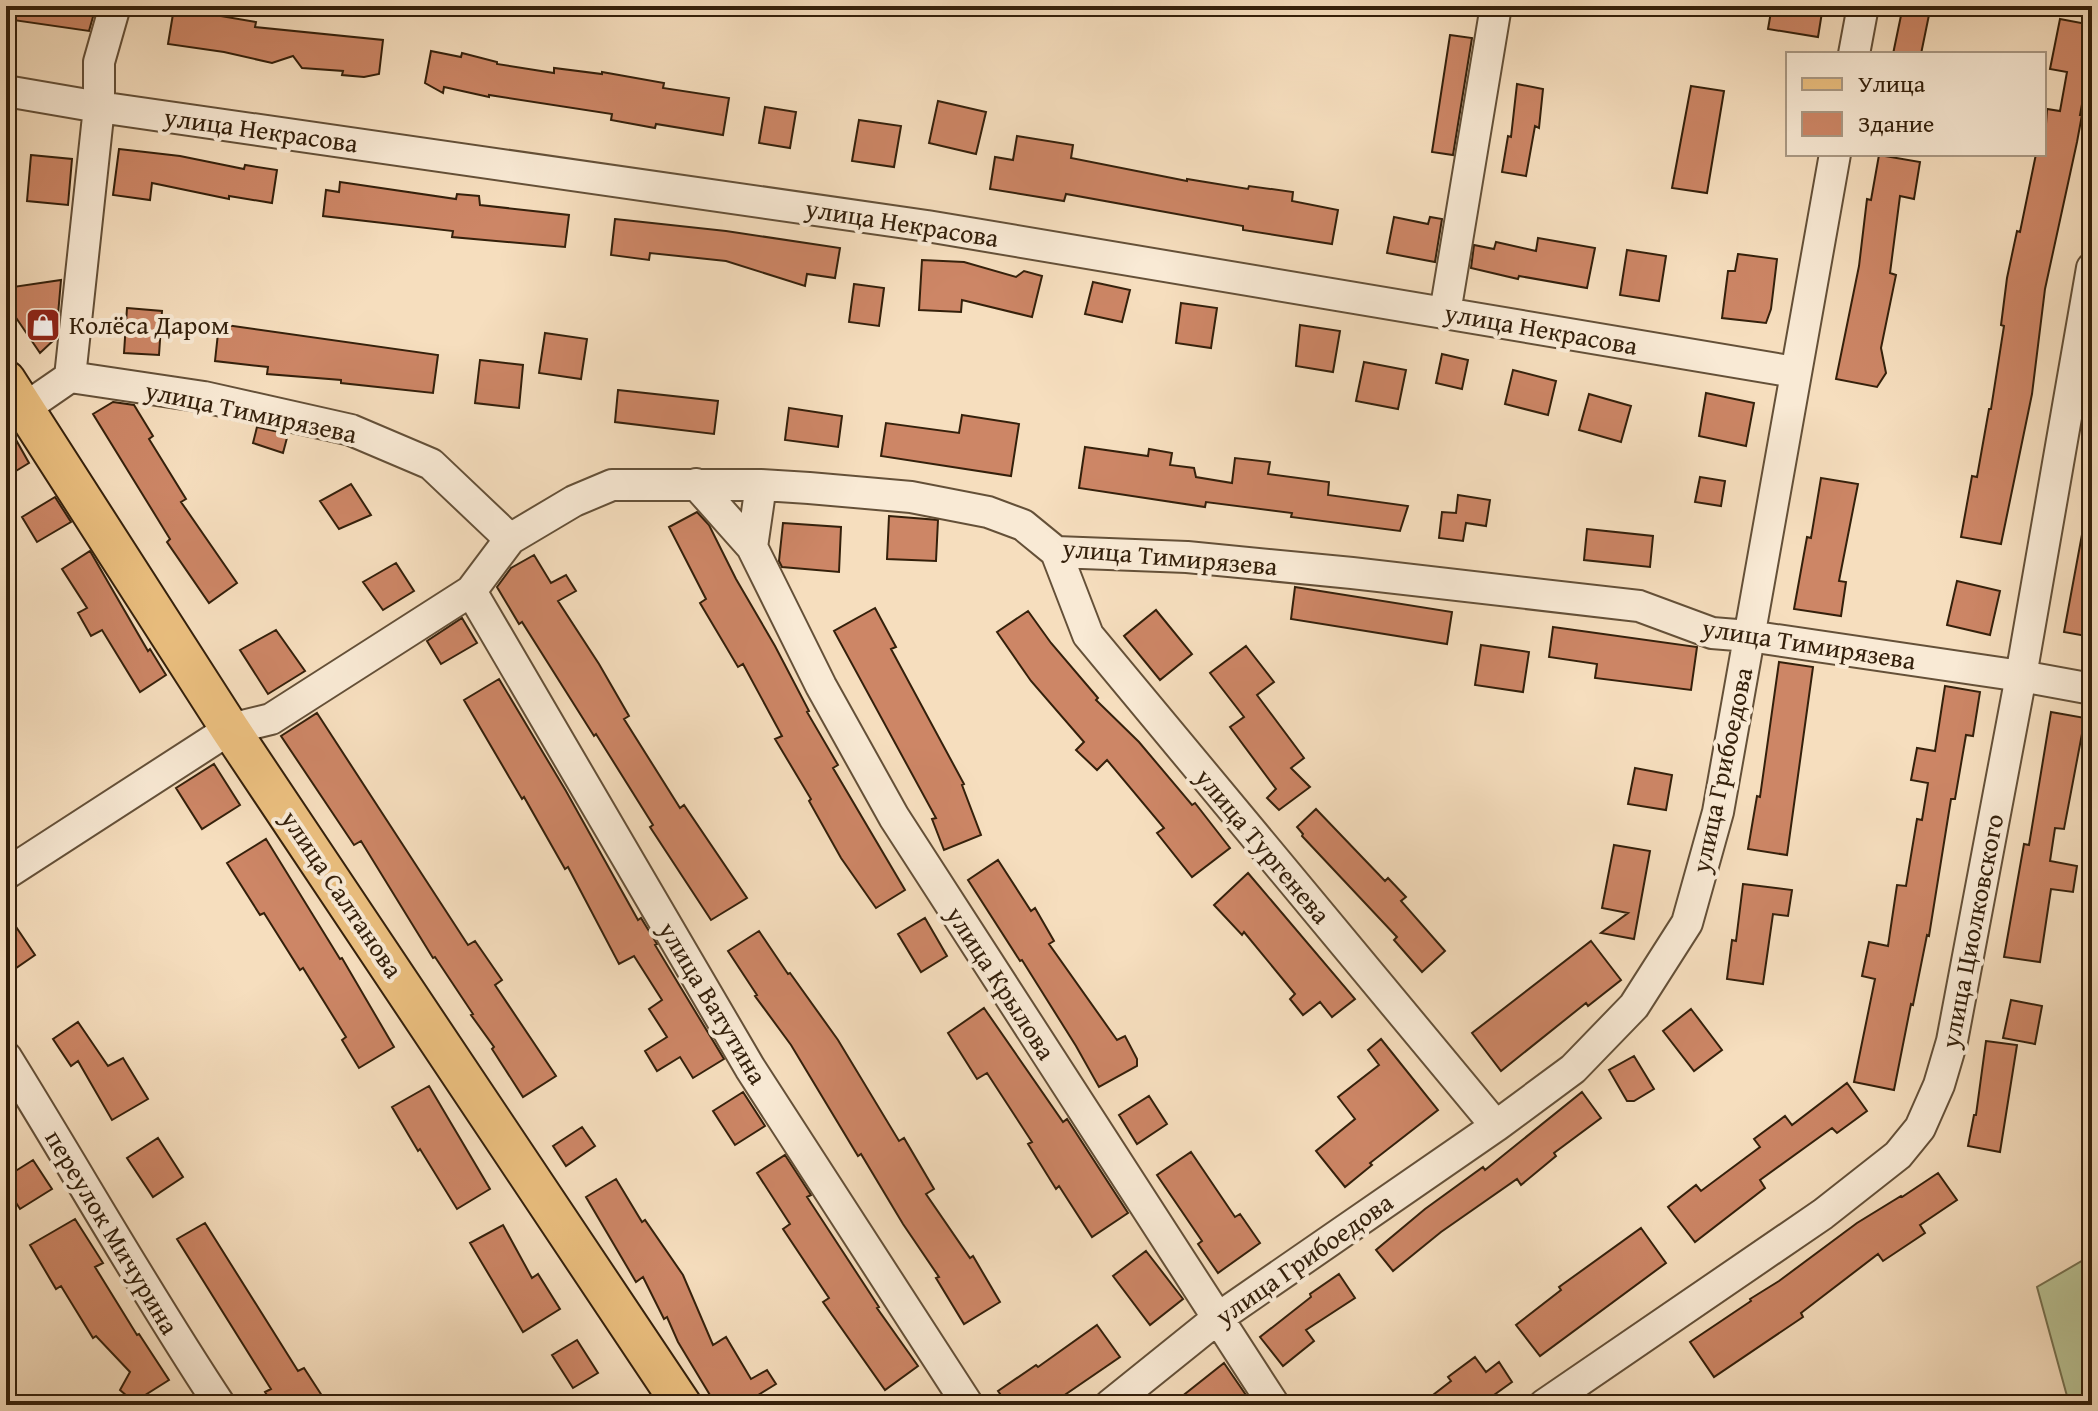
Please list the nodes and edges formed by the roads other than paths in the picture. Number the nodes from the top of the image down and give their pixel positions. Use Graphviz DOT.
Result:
graph roads {
  1 [pos="115,6"];
  2 [pos="1496,6"];
  3 [pos="1863,6"];
  4 [pos="1854,52"];
  5 [pos="6,91"];
  6 [pos="99,107"];
  7 [pos="1835,156"];
  8 [pos="2092,268"];
  9 [pos="1445,313"];
  10 [pos="1795,372"];
  11 [pos="70,377"];
  12 [pos="16,394"];
  13 [pos="696,484"];
  14 [pos="761,485"];
  15 [pos="510,539"];
  16 [pos="752,547"];
  17 [pos="1056,552"];
  18 [pos="471,591"];
  19 [pos="1749,636"];
  20 [pos="2021,676"];
  21 [pos="2092,689"];
  22 [pos="230,729"];
  23 [pos="6,874"];
  24 [pos="6,1057"];
  25 [pos="1496,1126"];
  26 [pos="1218,1318"];
  27 [pos="220,1405"];
  28 [pos="682,1405"];
  29 [pos="968,1405"];
  30 [pos="1110,1405"];
  31 [pos="1274,1405"];
  32 [pos="1544,1405"];
  1 -- 6 [label="street"];
  2 -- 9 [label="street"];
  3 -- 4 [label="street"];
  5 -- 6 [label="street, улица Некрасова"];
  6 -- 9 [label="street, улица Некрасова"];
  6 -- 11 [label="street"];
  7 -- 10 [label="street, улица Грибоедова"];
  8 -- 20 [label="street, улица Циолковского"];
  9 -- 10 [label="street, улица Некрасова"];
  10 -- 19 [label="street, улица Грибоедова"];
  11 -- 12 [label="street"];
  11 -- 15 [label="street, улица Тимирязева"];
  12 -- 22 [label="main road, улица Салтанова"];
  13 -- 14 [label="street, улица Тимирязева"];
  13 -- 15 [label="street, улица Тимирязева"];
  13 -- 16 [label="street, улица Крылова"];
  14 -- 16 [label="street"];
  14 -- 17 [label="street, улица Тимирязева"];
  15 -- 18 [label="street"];
  16 -- 26 [label="street, улица Крылова"];
  17 -- 19 [label="street, улица Тимирязева"];
  17 -- 25 [label="street, улица Тургенева"];
  18 -- 22 [label="street"];
  18 -- 29 [label="street, улица Ватутина"];
  19 -- 20 [label="street, улица Тимирязева"];
  19 -- 25 [label="street, улица Грибоедова"];
  20 -- 21 [label="street, улица Тимирязева"];
  20 -- 32 [label="street, улица Циолковского"];
  22 -- 23 [label="street"];
  22 -- 28 [label="main road, улица Салтанова"];
  24 -- 27 [label="street, переулок Мичурина"];
  25 -- 26 [label="street, улица Грибоедова"];
  26 -- 30 [label="street, улица Грибоедова"];
  26 -- 31 [label="street, улица Крылова"];
}
